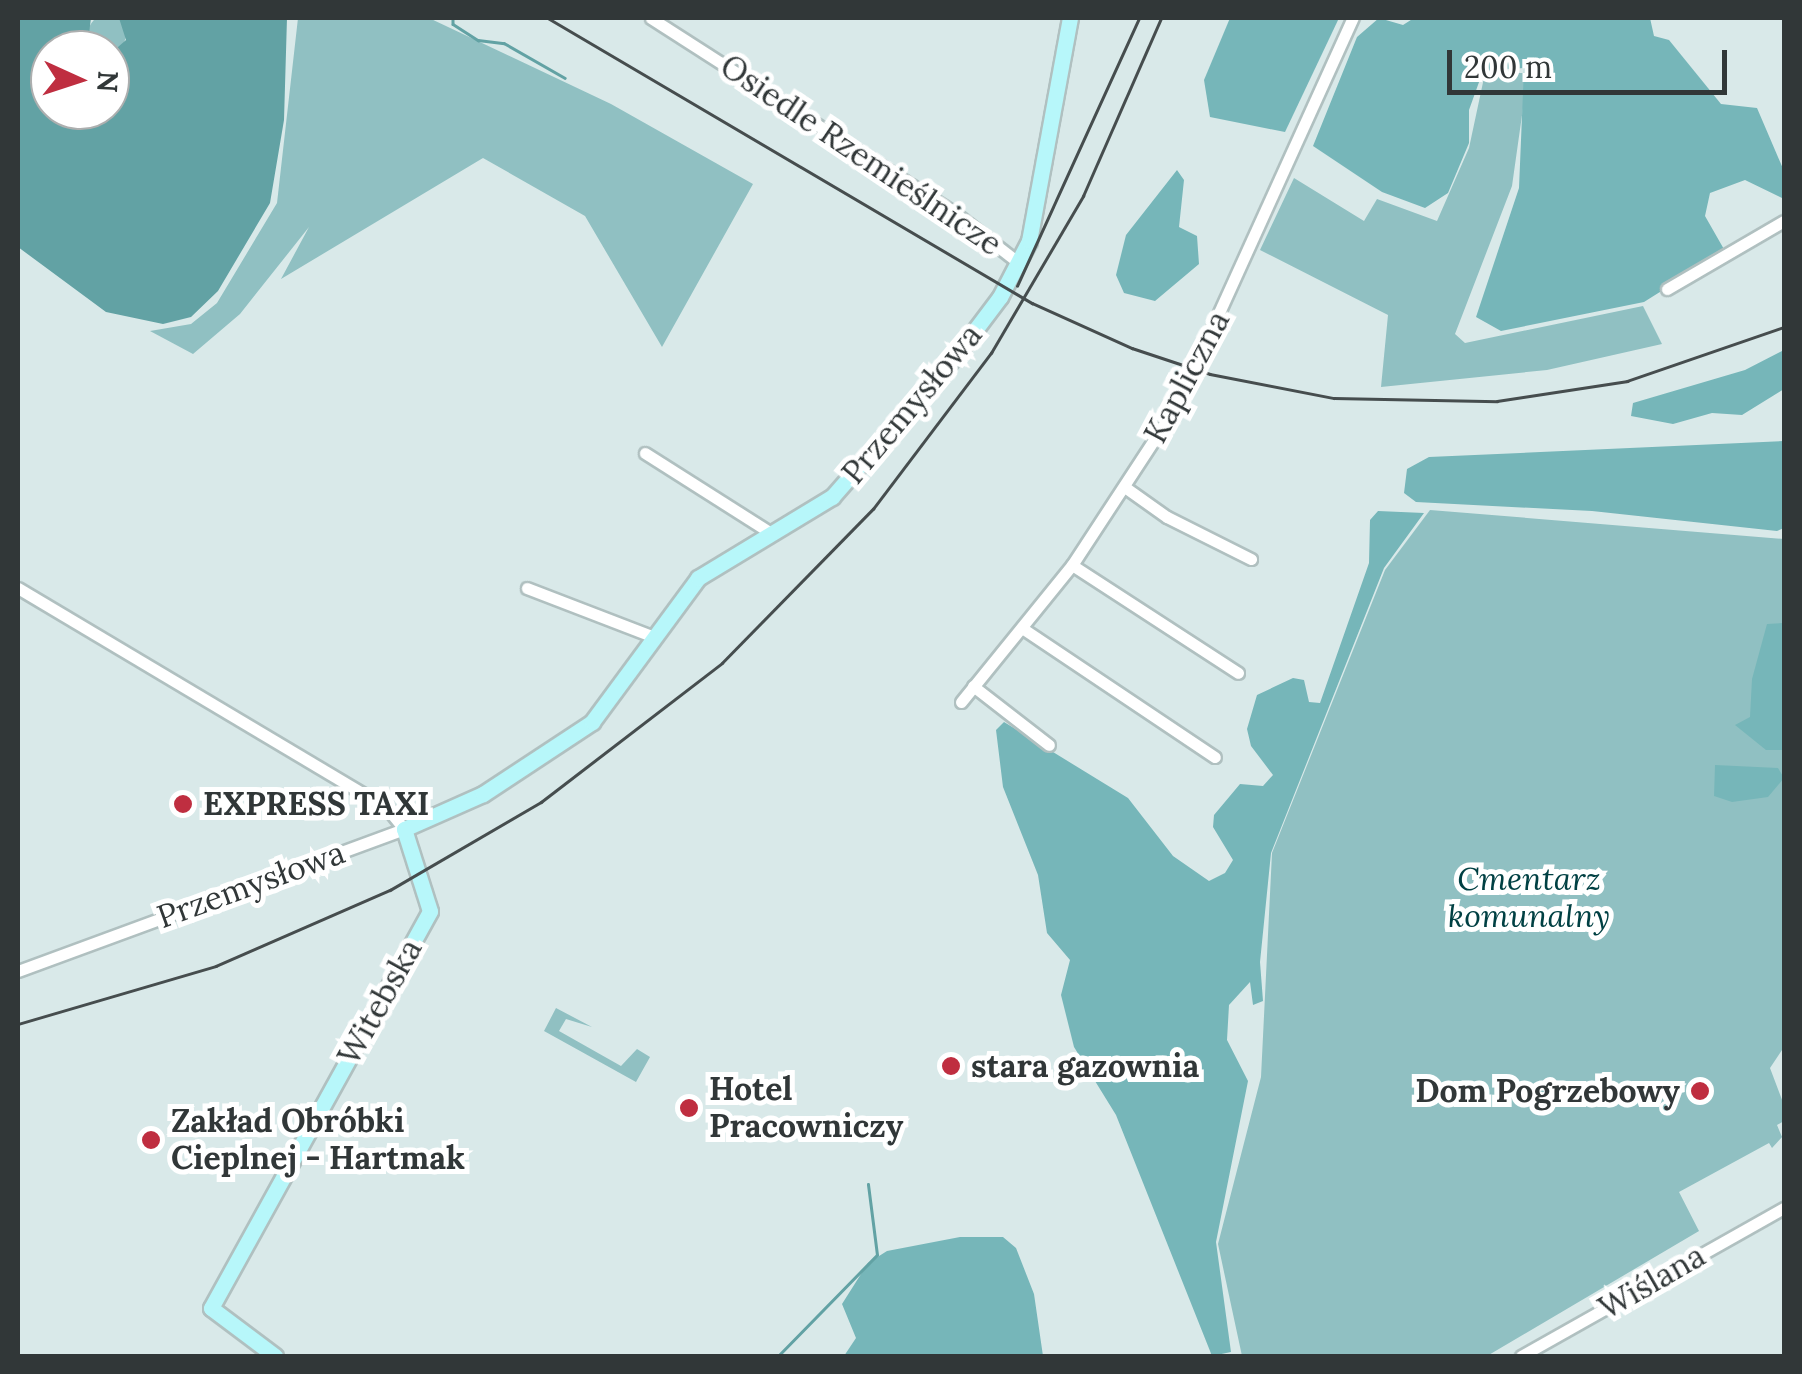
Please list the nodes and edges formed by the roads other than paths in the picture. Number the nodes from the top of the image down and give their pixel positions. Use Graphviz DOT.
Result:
graph roads {
  1 [pos="651,18"];
  2 [pos="1070,18"];
  3 [pos="1353,18"];
  4 [pos="1784,222"];
  5 [pos="1019,264"];
  6 [pos="1667,289"];
  7 [pos="645,453"];
  8 [pos="1126,488"];
  9 [pos="771,532"];
  10 [pos="1251,559"];
  11 [pos="1072,565"];
  12 [pos="18,588"];
  13 [pos="528,588"];
  14 [pos="1022,628"];
  15 [pos="654,636"];
  16 [pos="1238,673"];
  17 [pos="973,686"];
  18 [pos="961,702"];
  19 [pos="1048,745"];
  20 [pos="1214,757"];
  21 [pos="404,829"];
  22 [pos="18,971"];
  23 [pos="1784,1208"];
  24 [pos="276,1356"];
  25 [pos="1521,1356"];
  1 -- 5 [label="street, Osiedle Rzemieślnicze"];
  2 -- 5 [label="street, Przemysłowa"];
  3 -- 8 [label="street, Kapliczna"];
  4 -- 6 [label="street"];
  5 -- 9 [label="street, Przemysłowa"];
  7 -- 9 [label="street"];
  8 -- 10 [label="street"];
  8 -- 11 [label="street, Kapliczna"];
  9 -- 15 [label="street, Przemysłowa"];
  11 -- 14 [label="street, Kapliczna"];
  11 -- 16 [label="street"];
  12 -- 21 [label="street"];
  13 -- 15 [label="street"];
  14 -- 17 [label="street, Kapliczna"];
  14 -- 20 [label="street"];
  15 -- 21 [label="street, Przemysłowa"];
  17 -- 18 [label="street, Kapliczna"];
  17 -- 19 [label="street"];
  21 -- 22 [label="street, Przemysłowa"];
  21 -- 24 [label="street, Witebska"];
  23 -- 25 [label="street, Wiślana"];
}
